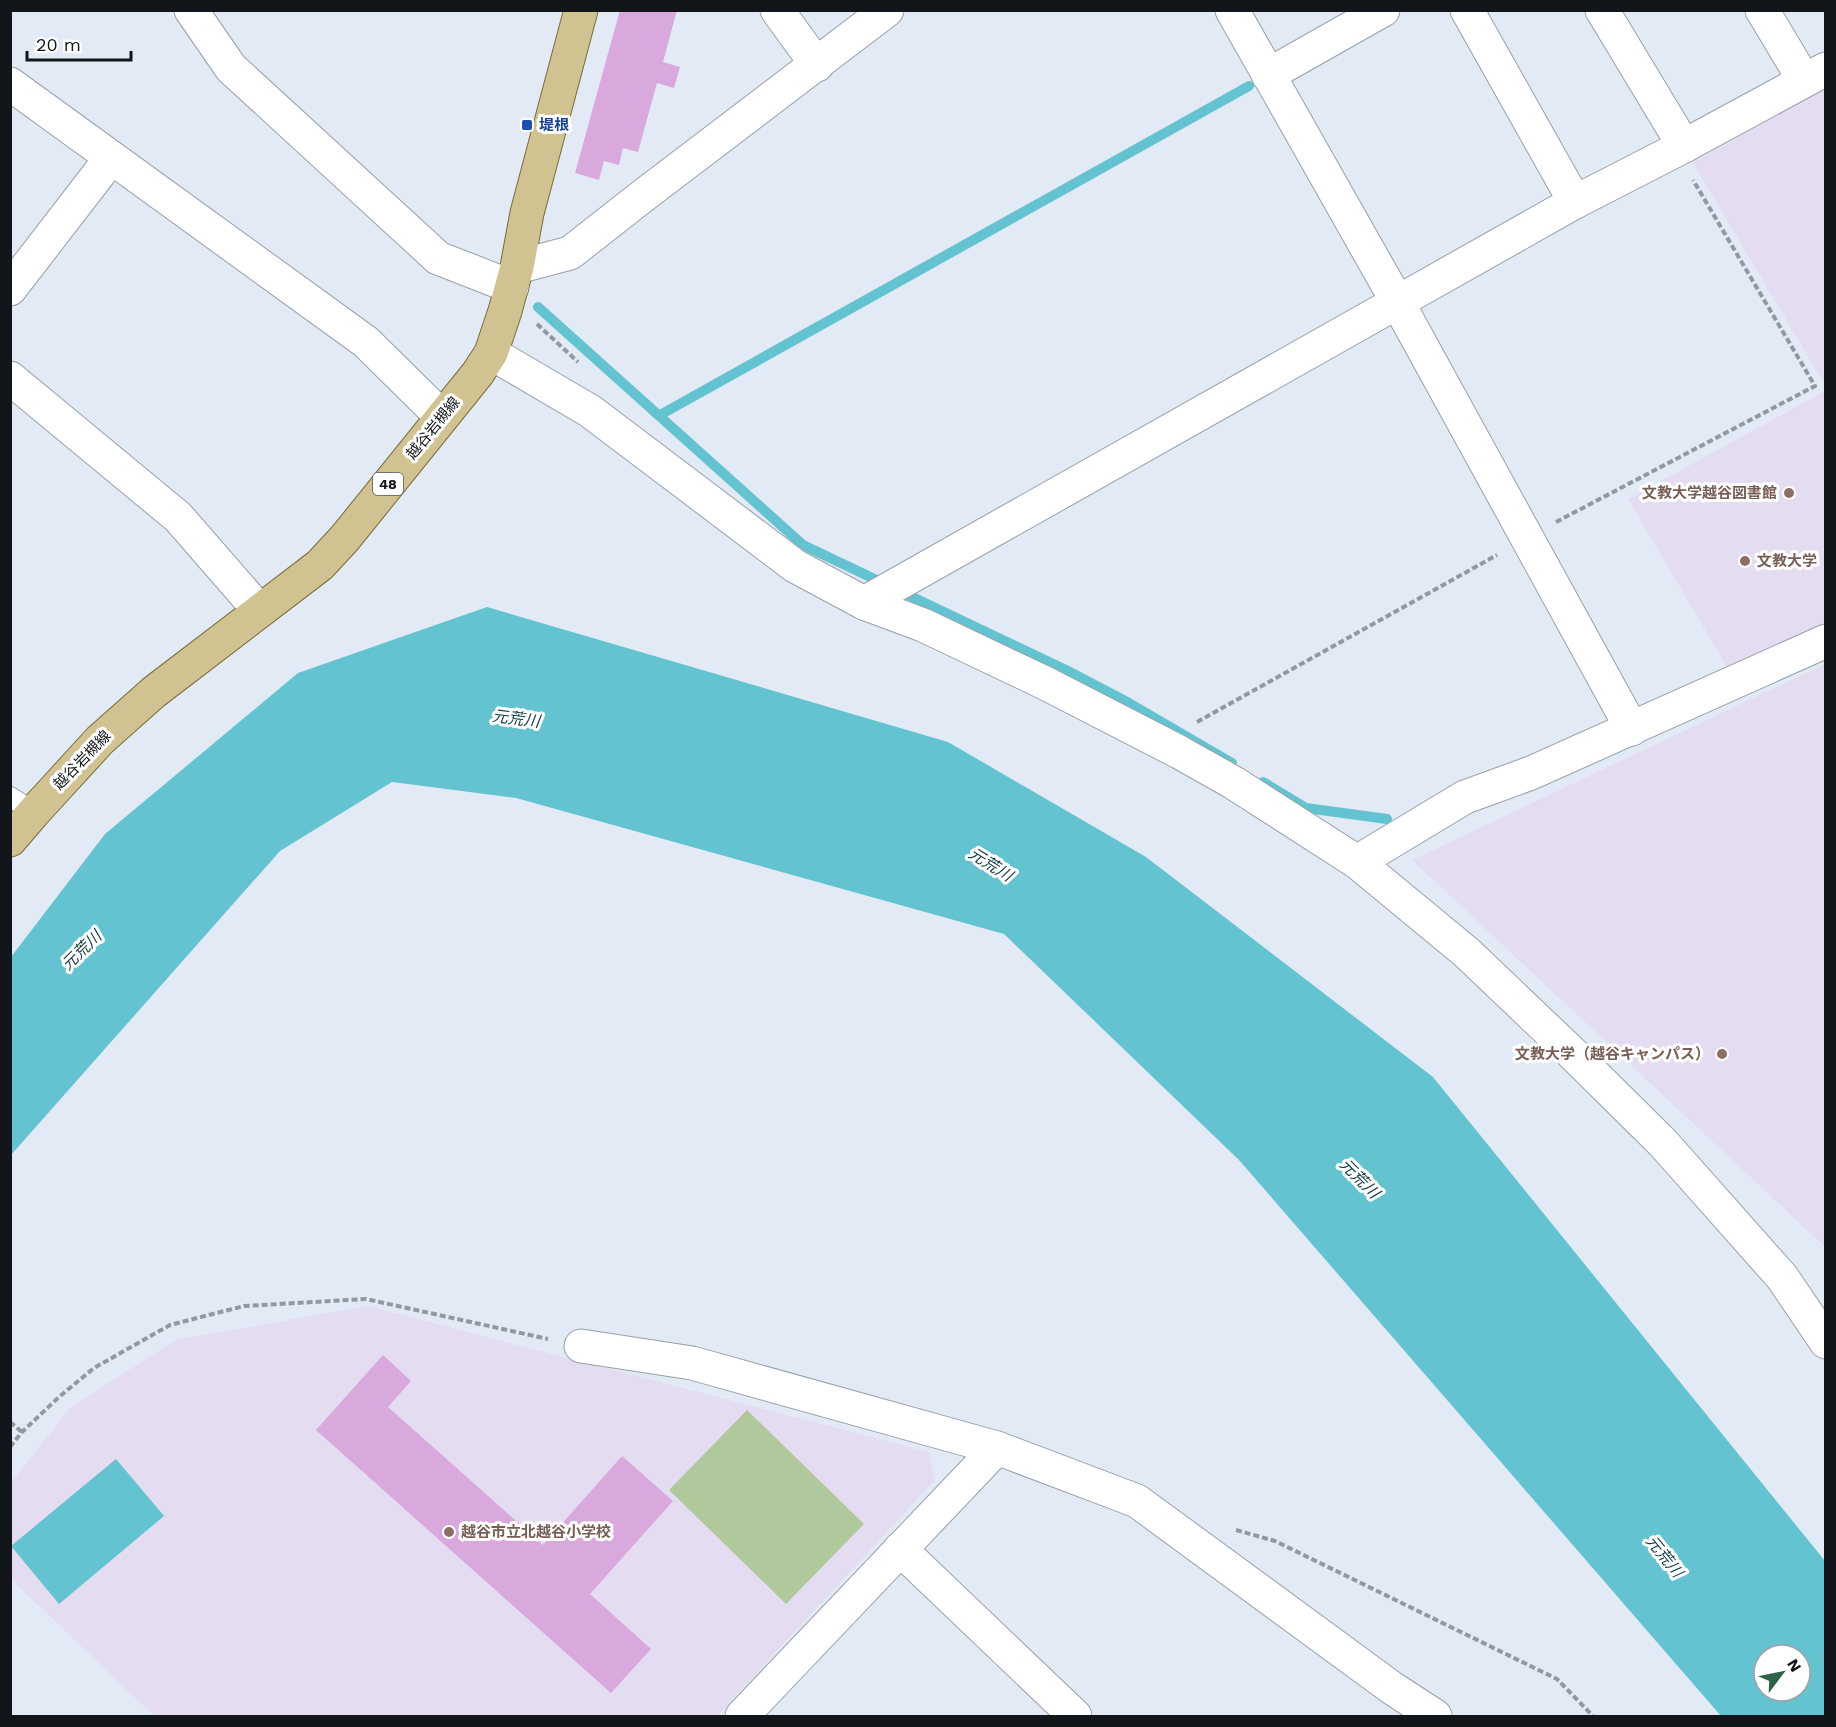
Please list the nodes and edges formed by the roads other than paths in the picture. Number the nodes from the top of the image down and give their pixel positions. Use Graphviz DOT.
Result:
graph roads {
  1 [pos="191,10"];
  2 [pos="581,10"];
  3 [pos="777,10"];
  4 [pos="887,10"];
  5 [pos="1232,10"];
  6 [pos="1383,10"];
  7 [pos="1467,10"];
  8 [pos="1602,10"];
  9 [pos="1762,10"];
  10 [pos="816,65"];
  11 [pos="1815,74"];
  12 [pos="1268,75"];
  13 [pos="10,84"];
  14 [pos="1680,148"];
  15 [pos="111,158"];
  16 [pos="1575,202"];
  17 [pos="514,277"];
  18 [pos="10,289"];
  19 [pos="1398,303"];
  20 [pos="491,352"];
  21 [pos="10,378"];
  22 [pos="442,417"];
  23 [pos="864,603"];
  24 [pos="259,610"];
  25 [pos="1826,641"];
  26 [pos="1632,729"];
  27 [pos="22,805"];
  28 [pos="10,840"];
  29 [pos="1357,862"];
  30 [pos="1826,1342"];
  31 [pos="581,1346"];
  32 [pos="998,1448"];
  33 [pos="900,1549"];
  34 [pos="742,1716"];
  35 [pos="1075,1716"];
  36 [pos="1435,1716"];
  1 -- 17 [label="street"];
  2 -- 17 [label="main road, 越谷岩槻線 / 48"];
  3 -- 10 [label="street"];
  4 -- 10 [label="street"];
  5 -- 12 [label="street"];
  6 -- 12 [label="street"];
  7 -- 16 [label="street"];
  8 -- 14 [label="street"];
  9 -- 11 [label="street"];
  10 -- 17 [label="street"];
  11 -- 14 [label="street"];
  12 -- 19 [label="street"];
  13 -- 15 [label="street"];
  14 -- 16 [label="street"];
  15 -- 18 [label="street"];
  15 -- 22 [label="street"];
  16 -- 19 [label="street"];
  17 -- 20 [label="main road, 越谷岩槻線 / 48"];
  19 -- 23 [label="street"];
  19 -- 26 [label="street"];
  20 -- 22 [label="main road, 越谷岩槻線 / 48"];
  20 -- 23 [label="street"];
  21 -- 24 [label="street"];
  22 -- 24 [label="main road, 越谷岩槻線 / 48"];
  23 -- 29 [label="street"];
  24 -- 27 [label="main road, 越谷岩槻線 / 48"];
  25 -- 26 [label="street"];
  26 -- 29 [label="street"];
  27 -- 28 [label="main road, 越谷岩槻線 / 48"];
  29 -- 30 [label="street"];
  31 -- 32 [label="street"];
  32 -- 33 [label="street"];
  32 -- 36 [label="street"];
  33 -- 34 [label="street"];
  33 -- 35 [label="street"];
}
